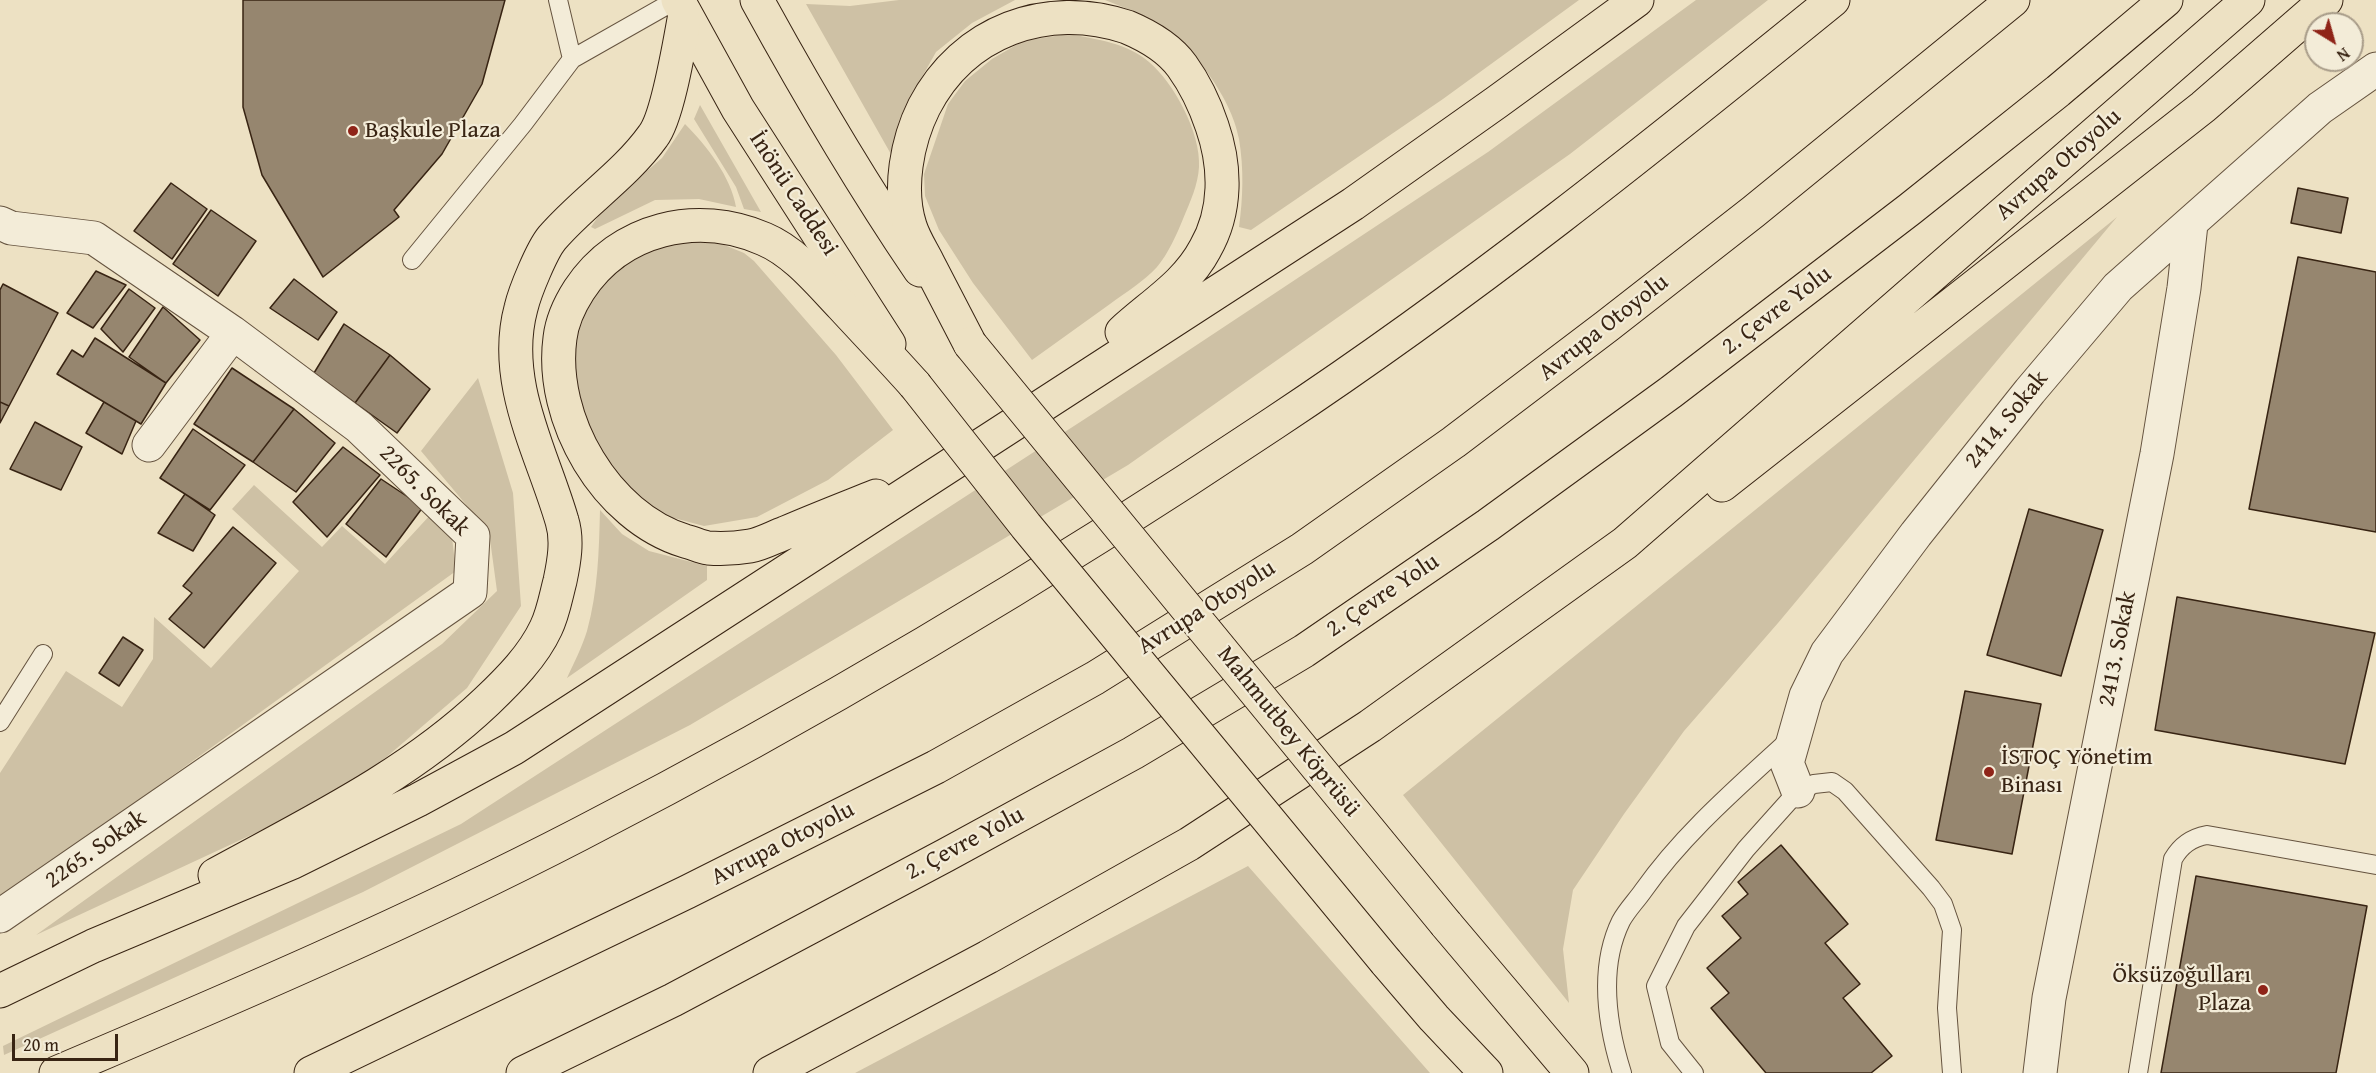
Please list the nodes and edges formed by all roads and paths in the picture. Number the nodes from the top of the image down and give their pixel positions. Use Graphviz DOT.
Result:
graph roads {
  1 [pos="558,0"];
  2 [pos="757,0"];
  3 [pos="1637,0"];
  4 [pos="1833,0"];
  5 [pos="2013,0"];
  6 [pos="2166,0"];
  7 [pos="2248,0"];
  8 [pos="2326,0"];
  9 [pos="680,5"];
  10 [pos="2376,44"];
  11 [pos="572,59"];
  12 [pos="2376,69"];
  13 [pos="2319,108"];
  14 [pos="2191,224"];
  15 [pos="4,232"];
  16 [pos="412,260"];
  17 [pos="233,333"];
  18 [pos="970,344"];
  19 [pos="915,385"];
  20 [pos="1058,397"];
  21 [pos="149,445"];
  22 [pos="942,469"];
  23 [pos="1625,543"];
  24 [pos="43,654"];
  25 [pos="0,722"];
  26 [pos="1792,737"];
  27 [pos="1798,791"];
  28 [pos="2376,865"];
  29 [pos="0,916"];
  30 [pos="93,946"];
  31 [pos="0,991"];
  32 [pos="56,1073"];
  33 [pos="311,1073"];
  34 [pos="523,1073"];
  35 [pos="770,1073"];
  36 [pos="1486,1073"];
  37 [pos="1572,1073"];
  38 [pos="1622,1073"];
  39 [pos="1694,1073"];
  40 [pos="1952,1073"];
  41 [pos="2040,1073"];
  42 [pos="2138,1073"];
  1 -- 11 [label="lane"];
  2 -- 18 [label="main road"];
  3 -- 20 [label="main road"];
  4 -- 32 [label="main road"];
  5 -- 33 [label="main road, Avrupa Otoyolu"];
  6 -- 34 [label="main road, 2. Çevre Yolu"];
  7 -- 23 [label="main road, Avrupa Otoyolu"];
  8 -- 23 [label="main road"];
  9 -- 11 [label="lane"];
  9 -- 19 [label="main road, İnönü Caddesi"];
  9 -- 30 [label="main road"];
  10 -- 13 [label="street"];
  11 -- 16 [label="lane"];
  12 -- 13 [label="street"];
  13 -- 14 [label="street, 2414. Sokak"];
  14 -- 26 [label="street, 2414. Sokak"];
  14 -- 41 [label="street, 2413. Sokak"];
  15 -- 17 [label="street, 2265. Sokak"];
  17 -- 21 [label="street"];
  17 -- 29 [label="street, 2265. Sokak"];
  18 -- 20 [label="main road"];
  18 -- 37 [label="main road, Mahmutbey Köprüsü, bridge"];
  19 -- 22 [label="main road"];
  19 -- 36 [label="main road, bridge"];
  20 -- 22 [label="main road"];
  22 -- 30 [label="main road"];
  23 -- 35 [label="main road, Avrupa Otoyolu"];
  24 -- 25 [label="lane"];
  26 -- 27 [label="street, 2414. Sokak"];
  26 -- 38 [label="lane"];
  27 -- 39 [label="lane"];
  27 -- 40 [label="lane"];
  28 -- 42 [label="lane"];
  30 -- 31 [label="main road"];
}
